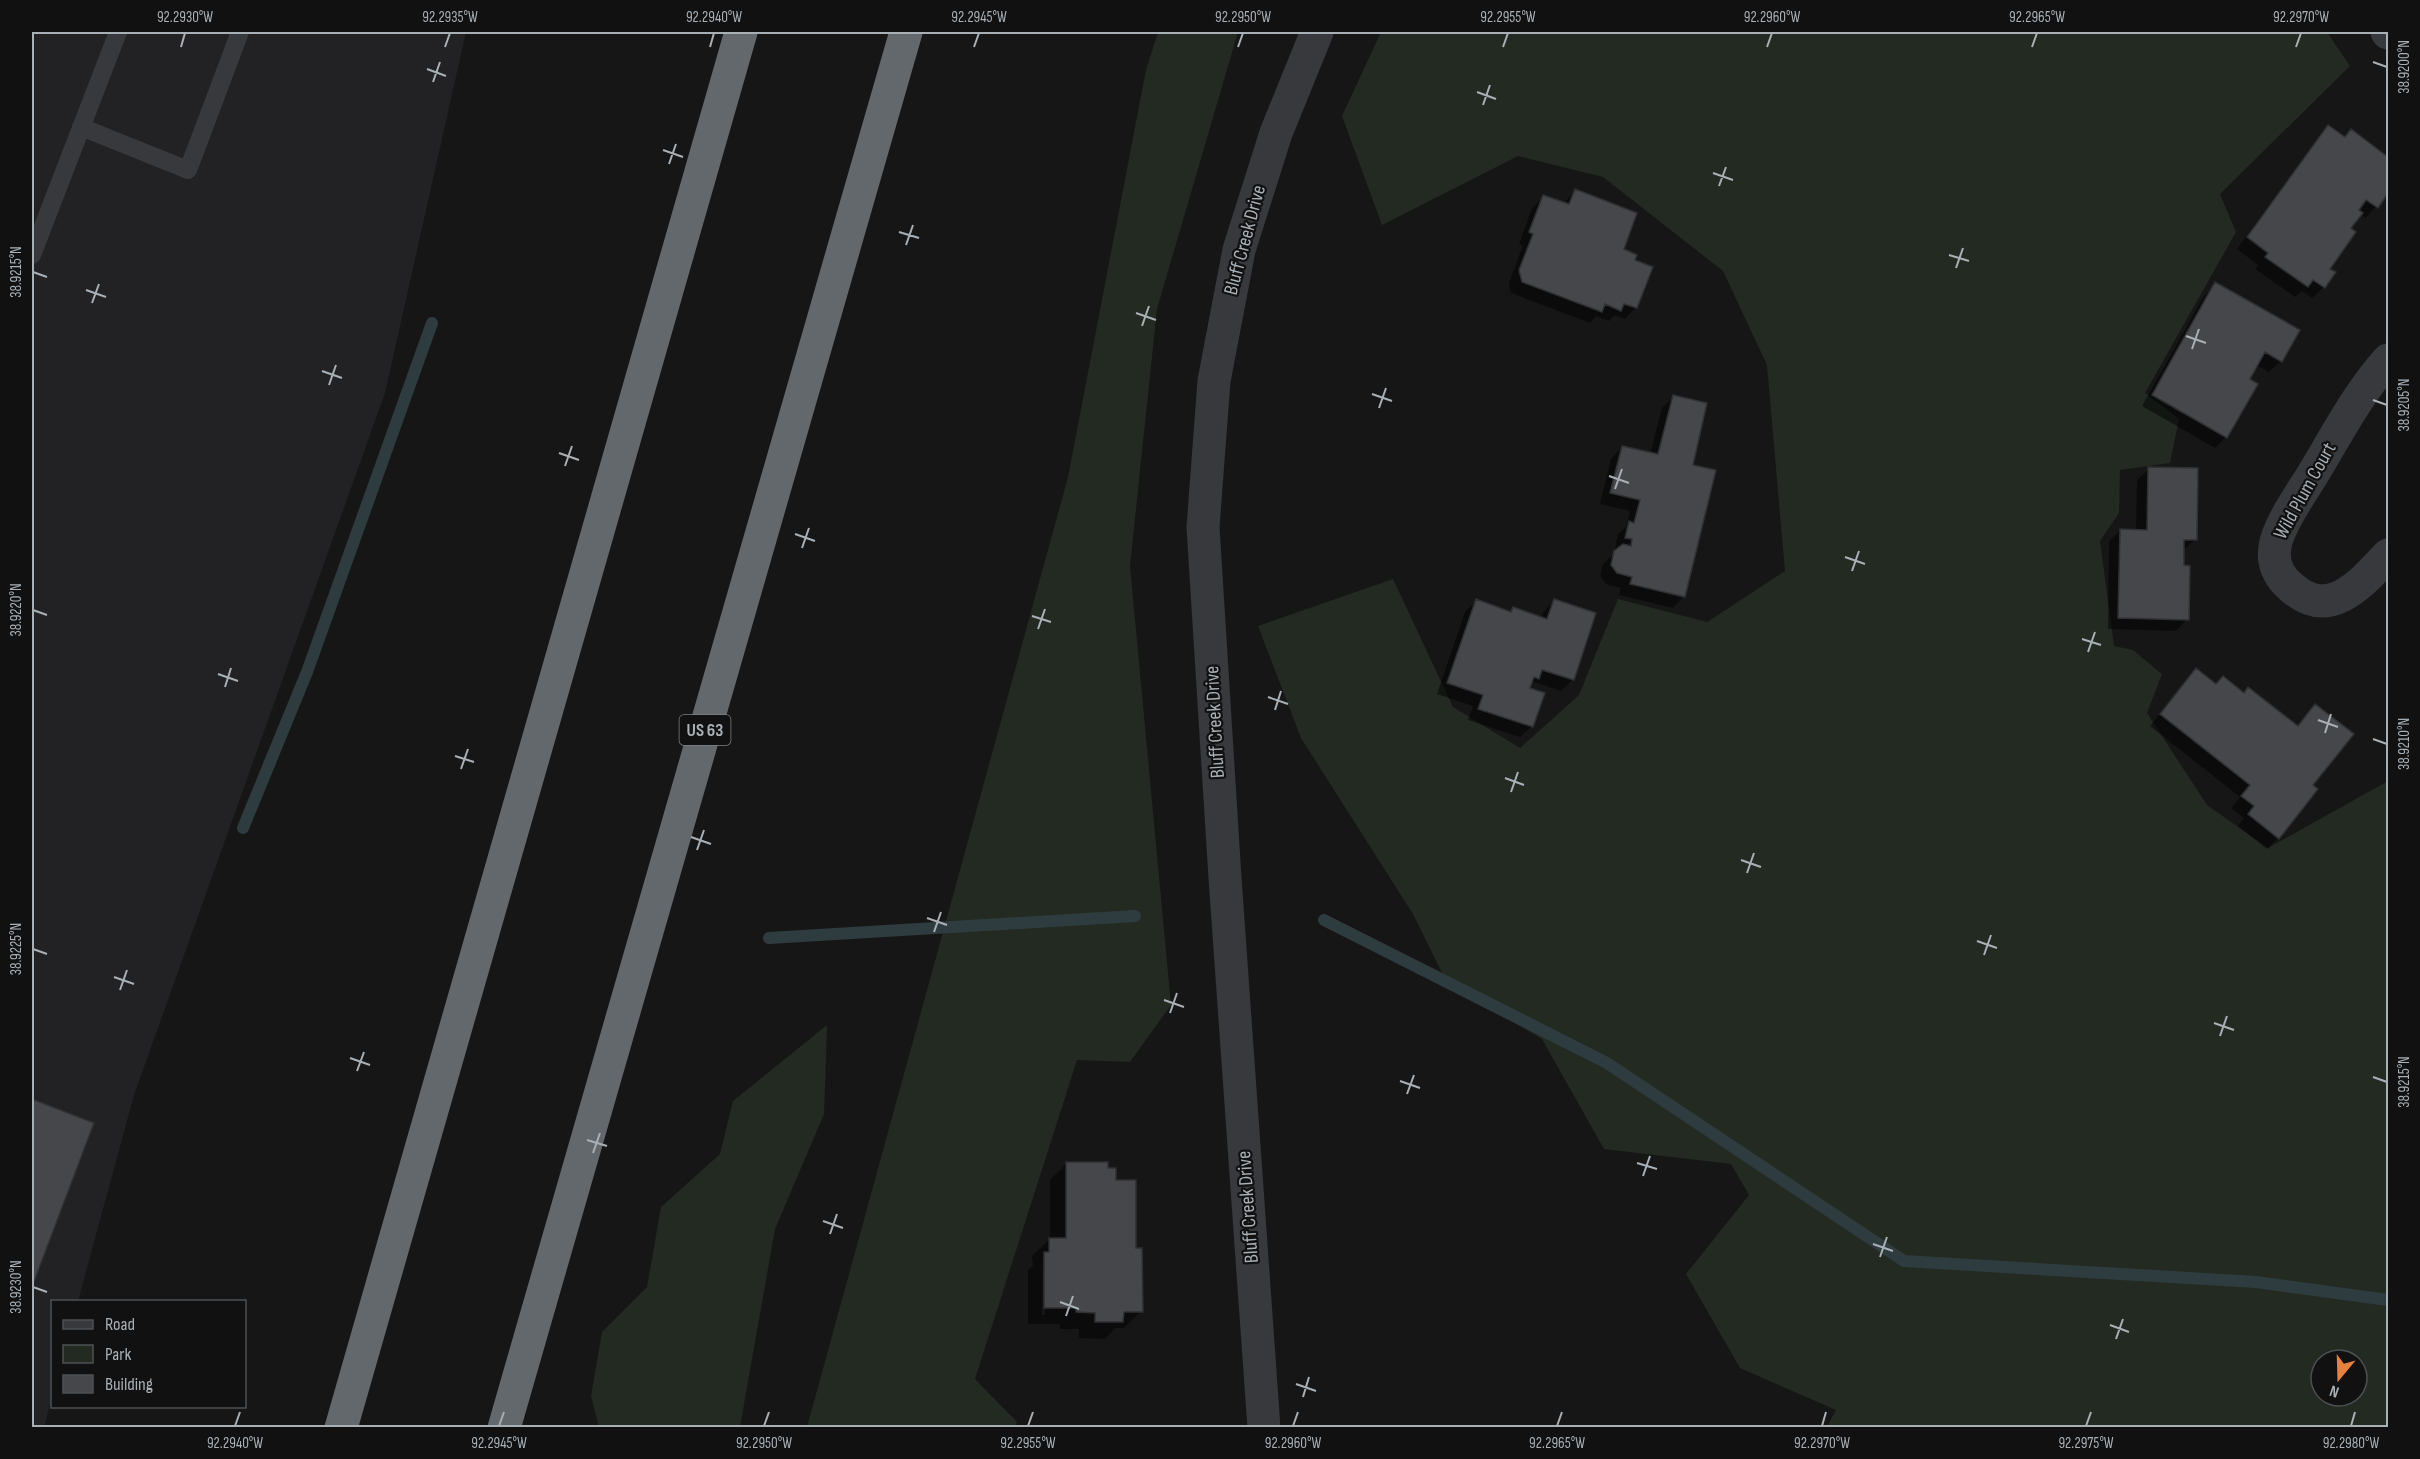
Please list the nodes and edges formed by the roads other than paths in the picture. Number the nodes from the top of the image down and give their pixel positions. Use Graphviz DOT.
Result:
graph roads {
  1 [pos="118,32"];
  2 [pos="240,32"];
  3 [pos="741,32"];
  4 [pos="906,32"];
  5 [pos="1317,32"];
  6 [pos="81,127"];
  7 [pos="32,254"];
  8 [pos="2388,360"];
  9 [pos="2388,555"];
  10 [pos="341,1428"];
  11 [pos="504,1428"];
  12 [pos="1264,1428"];
  1 -- 6 [label="lane"];
  2 -- 6 [label="lane"];
  3 -- 10 [label="highway"];
  4 -- 11 [label="highway, US 63"];
  5 -- 12 [label="street, Bluff Creek Drive"];
  6 -- 7 [label="lane"];
  8 -- 9 [label="street, Wild Plum Court"];
}
